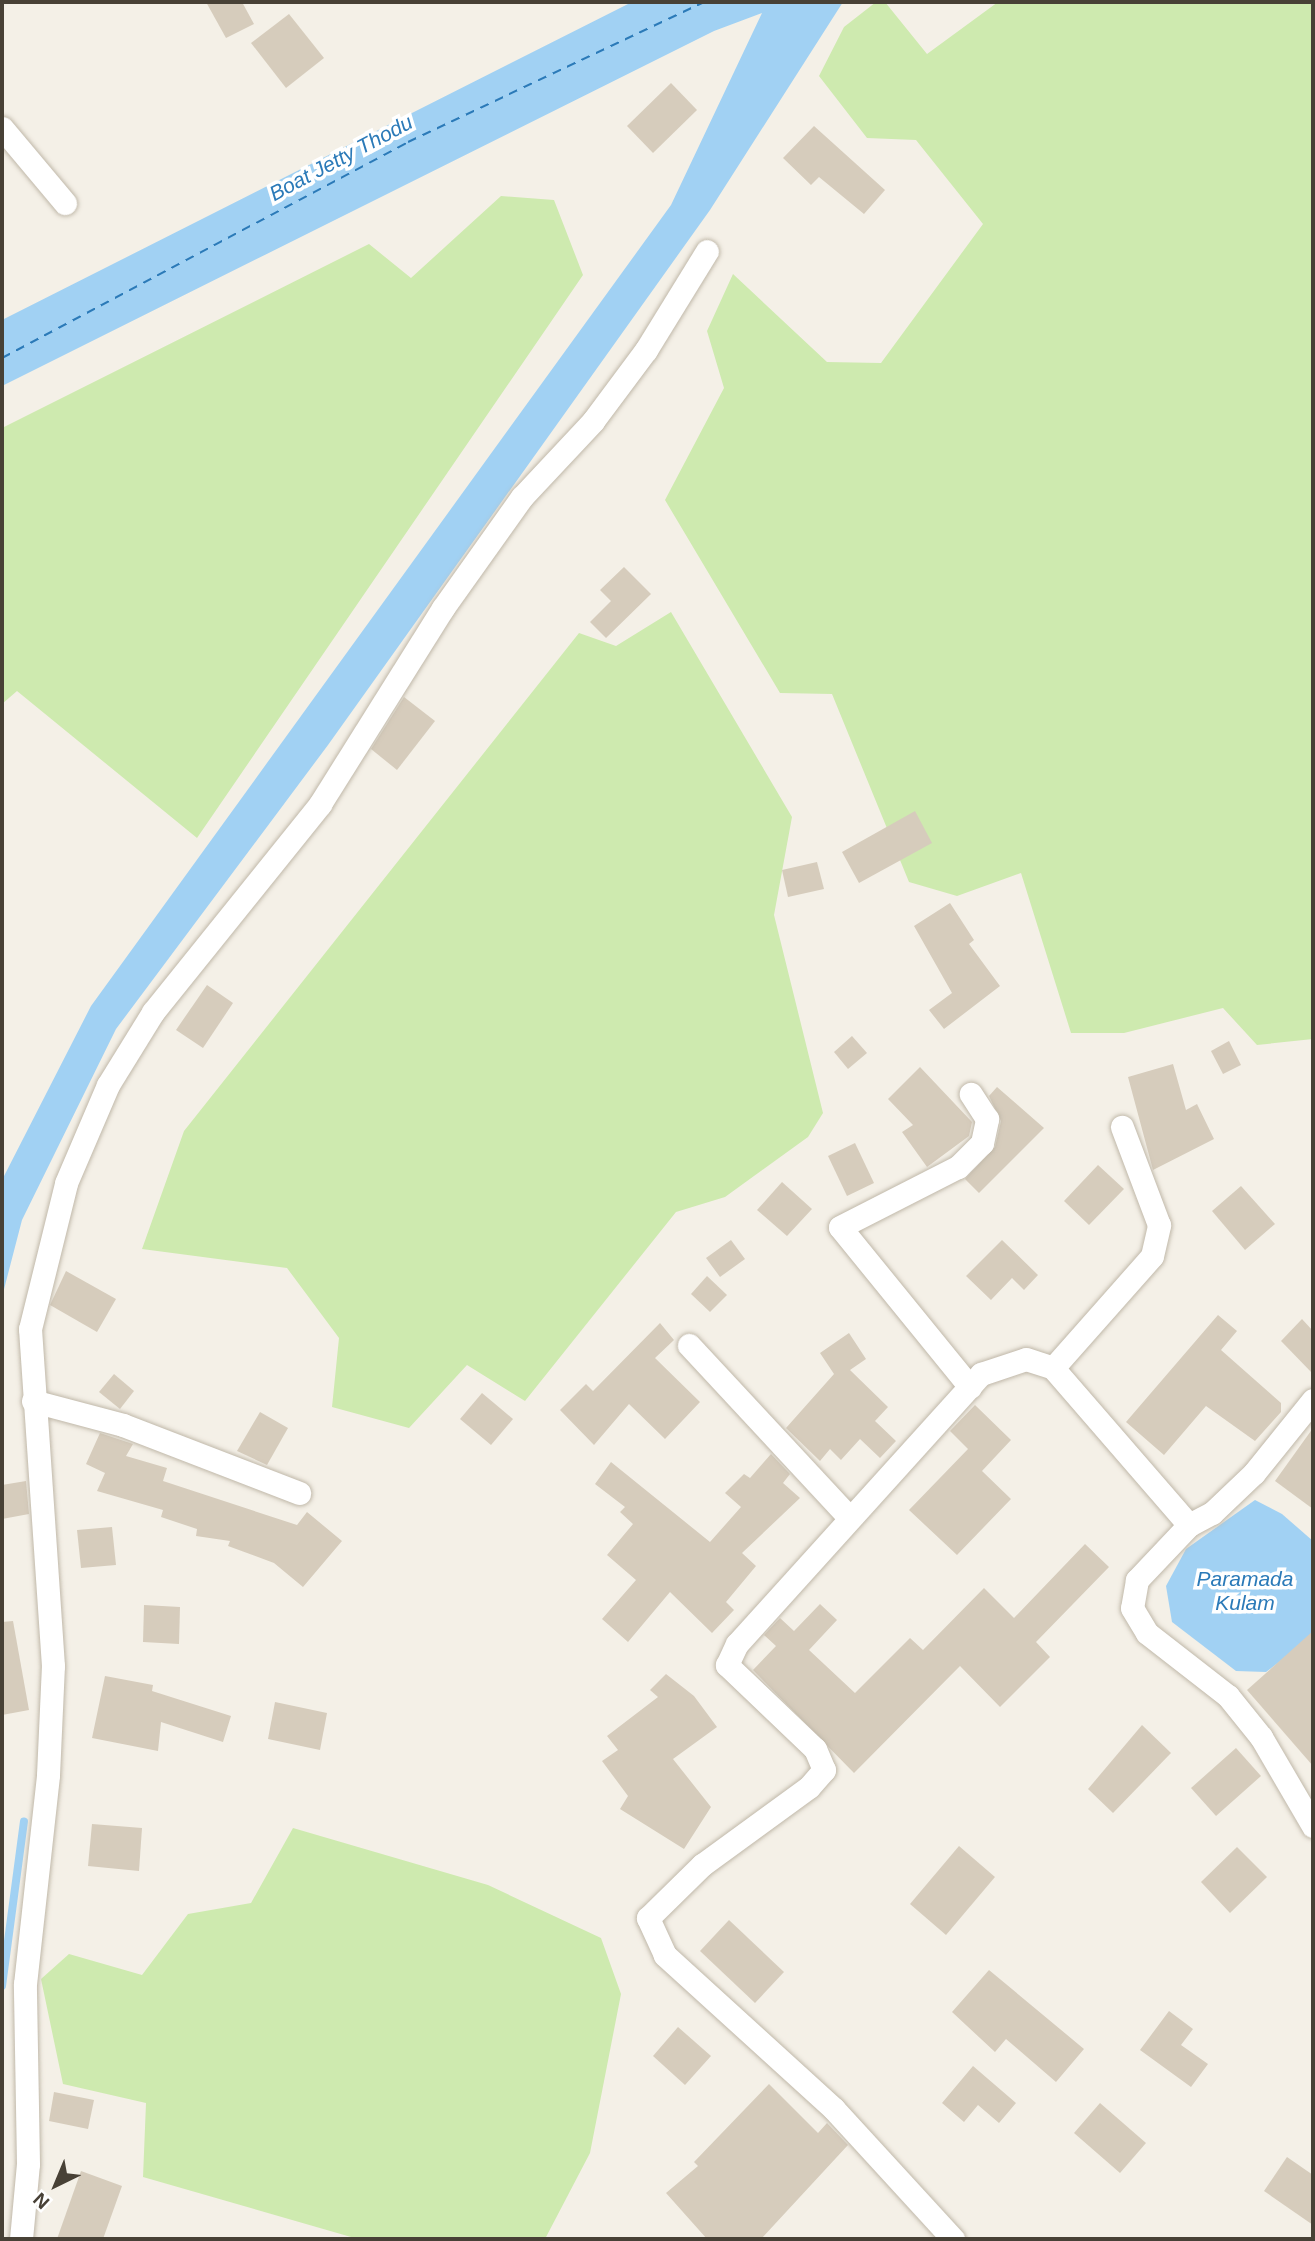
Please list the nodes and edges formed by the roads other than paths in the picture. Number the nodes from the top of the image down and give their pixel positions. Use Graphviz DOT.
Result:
graph roads {
  1 [pos="2,128"];
  2 [pos="65,203"];
  3 [pos="707,251"];
  4 [pos="971,1094"];
  5 [pos="1122,1127"];
  6 [pos="689,1345"];
  7 [pos="1053,1368"];
  8 [pos="970,1387"];
  9 [pos="1313,1400"];
  10 [pos="33,1401"];
  11 [pos="299,1493"];
  12 [pos="850,1518"];
  13 [pos="1189,1525"];
  14 [pos="1313,1826"];
  15 [pos="21,2239"];
  16 [pos="953,2239"];
  1 -- 2 [label="street"];
  3 -- 10 [label="street"];
  4 -- 8 [label="street"];
  5 -- 7 [label="street"];
  6 -- 12 [label="street"];
  7 -- 8 [label="street"];
  7 -- 13 [label="street"];
  8 -- 12 [label="street"];
  9 -- 13 [label="street"];
  10 -- 11 [label="street"];
  10 -- 15 [label="street"];
  12 -- 16 [label="street"];
  13 -- 14 [label="street"];
}
